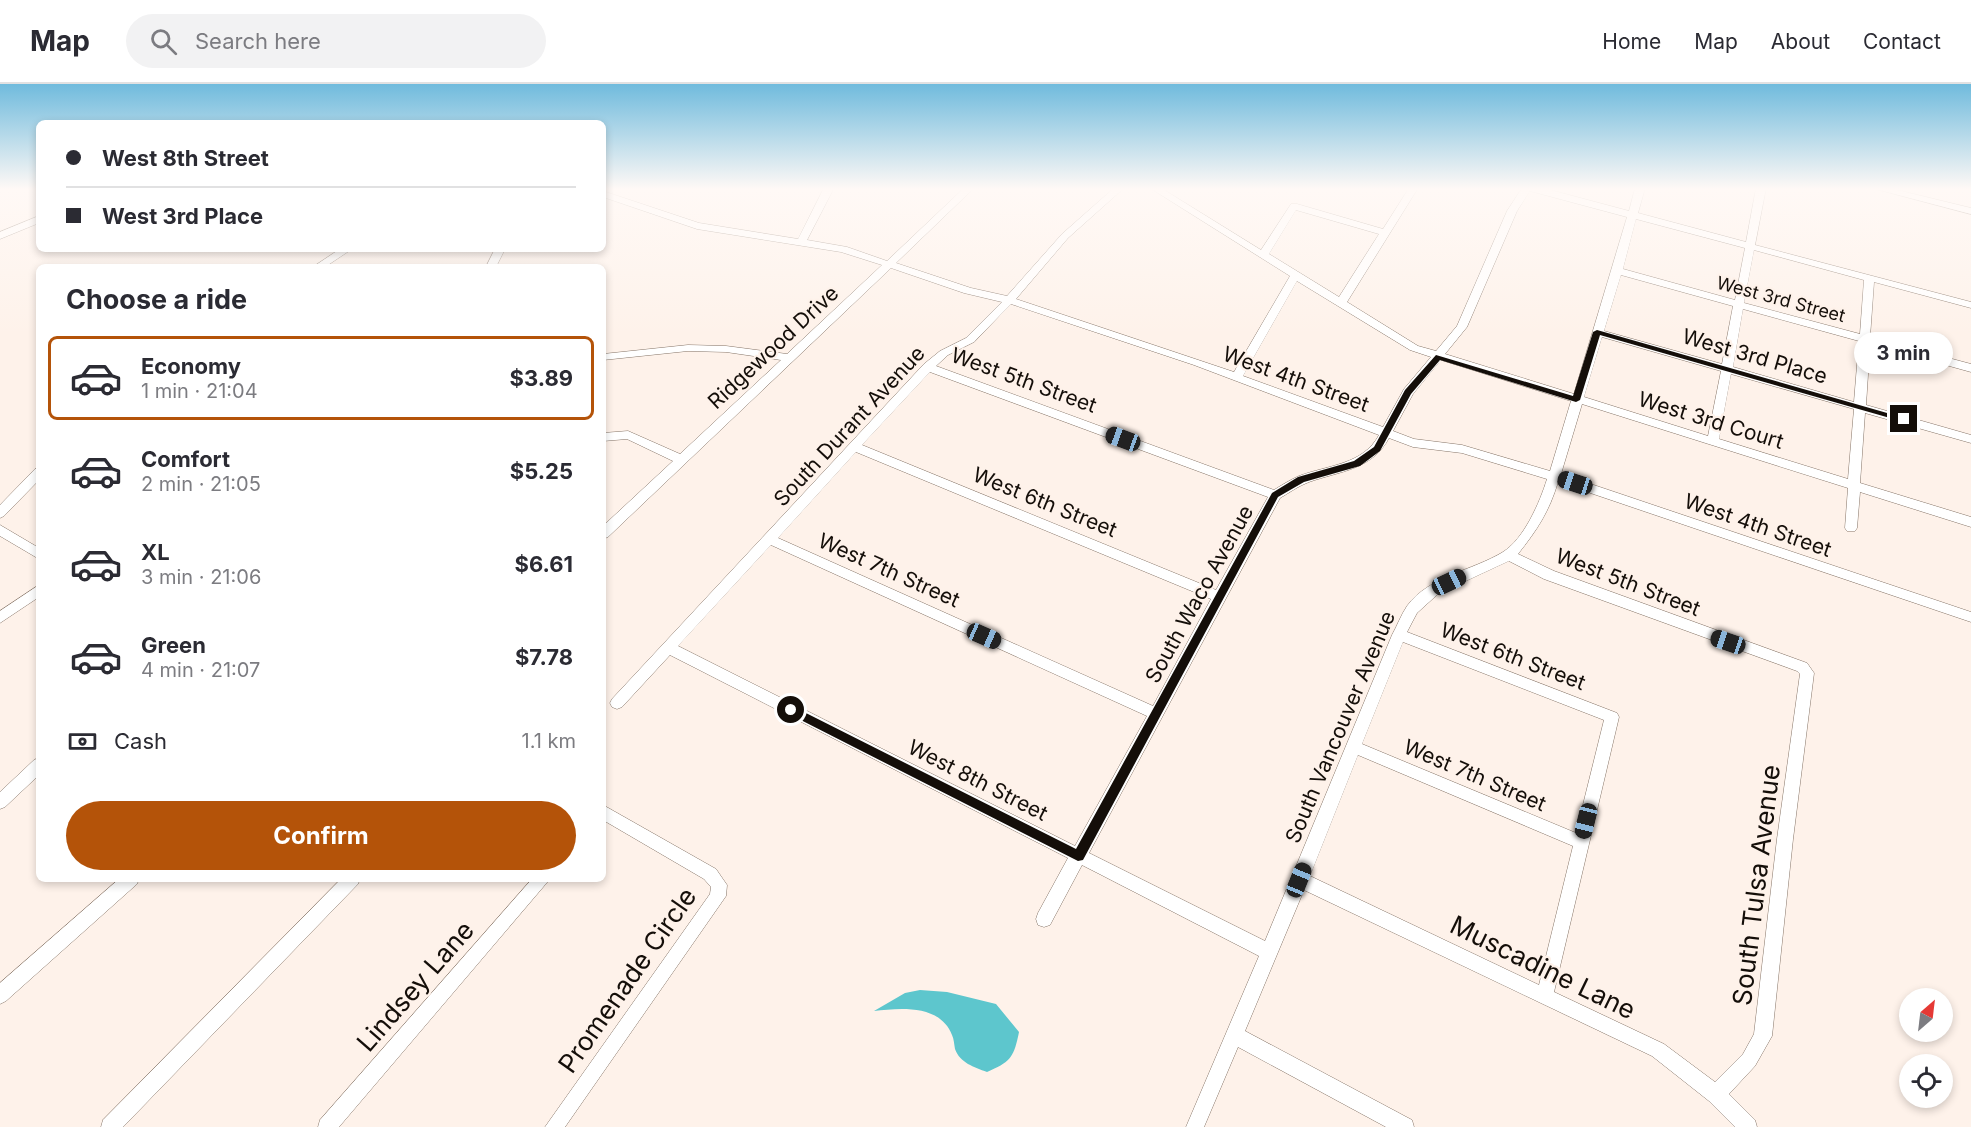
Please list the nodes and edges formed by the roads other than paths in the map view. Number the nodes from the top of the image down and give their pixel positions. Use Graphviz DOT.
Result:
graph roads {
  1 [pos="766,237"];
  2 [pos="804,237"];
  3 [pos="919,237"];
  4 [pos="1064,237"];
  5 [pos="1233,237"];
  6 [pos="1275,237"];
  7 [pos="1382,237"];
  8 [pos="1501,237"];
  9 [pos="1626,237"];
  10 [pos="1707,237"];
  11 [pos="1750,237"];
  12 [pos="801,242"];
  13 [pos="1748,248"];
  14 [pos="343,252"];
  15 [pos="1263,255"];
  16 [pos="323,264"];
  17 [pos="888,266"];
  18 [pos="1617,271"];
  19 [pos="1296,276"];
  20 [pos="1869,278"];
  21 [pos="1009,300"];
  22 [pos="1340,304"];
  23 [pos="1739,304"];
  24 [pos="1971,305"];
  25 [pos="1597,332"];
  26 [pos="1865,339"];
  27 [pos="606,357"];
  28 [pos="1438,357"];
  29 [pos="790,358"];
  30 [pos="928,367"];
  31 [pos="1971,368"];
  32 [pos="1727,369"];
  33 [pos="1236,378"];
  34 [pos="1576,400"];
  35 [pos="1859,406"];
  36 [pos="1385,433"];
  37 [pos="606,437"];
  38 [pos="1971,439"];
  39 [pos="1713,441"];
  40 [pos="855,447"];
  41 [pos="682,460"];
  42 [pos="36,475"];
  43 [pos="1553,476"];
  44 [pos="1854,485"];
  45 [pos="1275,495"];
  46 [pos="0,513"];
  47 [pos="1971,522"];
  48 [pos="1851,528"];
  49 [pos="0,530"];
  50 [pos="606,531"];
  51 [pos="769,539"];
  52 [pos="36,552"];
  53 [pos="1509,555"];
  54 [pos="36,592"];
  55 [pos="1220,597"];
  56 [pos="1971,617"];
  57 [pos="0,618"];
  58 [pos="1399,635"];
  59 [pos="667,647"];
  60 [pos="1802,667"];
  61 [pos="617,704"];
  62 [pos="1155,714"];
  63 [pos="1354,747"];
  64 [pos="36,768"];
  65 [pos="0,802"];
  66 [pos="606,814"];
  67 [pos="1581,842"];
  68 [pos="1078,856"];
  69 [pos="1299,880"];
  70 [pos="128,882"];
  71 [pos="349,882"];
  72 [pos="539,882"];
  73 [pos="1044,920"];
  74 [pos="1269,952"];
  75 [pos="0,995"];
  76 [pos="1545,995"];
  77 [pos="1233,1034"];
  78 [pos="1716,1094"];
  79 [pos="110,1127"];
  80 [pos="327,1127"];
  81 [pos="554,1127"];
  82 [pos="1195,1127"];
  83 [pos="1405,1127"];
  84 [pos="1748,1127"];
  1 -- 12 [label="street, West 4th Street"];
  2 -- 12 [label="street"];
  3 -- 17 [label="street, Ridgewood Drive"];
  4 -- 21 [label="street, South Durant Avenue"];
  5 -- 15 [label="street, West 3rd Court"];
  6 -- 15 [label="street"];
  7 -- 22 [label="street"];
  8 -- 28 [label="street, South Waco Avenue"];
  9 -- 18 [label="street, South Vancouver Avenue"];
  10 -- 13 [label="street"];
  11 -- 13 [label="street"];
  12 -- 17 [label="street, West 4th Street"];
  13 -- 20 [label="street"];
  13 -- 23 [label="street"];
  14 -- 16 [label="street"];
  15 -- 19 [label="street, West 3rd Court"];
  17 -- 21 [label="street, West 4th Street"];
  17 -- 29 [label="street, Ridgewood Drive"];
  18 -- 23 [label="street, West 3rd Street"];
  18 -- 25 [label="street, South Vancouver Avenue"];
  19 -- 22 [label="street, West 3rd Court"];
  19 -- 33 [label="street"];
  20 -- 24 [label="street"];
  20 -- 26 [label="street"];
  21 -- 30 [label="street, South Durant Avenue"];
  21 -- 33 [label="street, West 4th Street"];
  22 -- 28 [label="street, West 3rd Court"];
  23 -- 26 [label="street, West 3rd Street"];
  23 -- 32 [label="street"];
  25 -- 32 [label="street, West 3rd Place"];
  25 -- 34 [label="street, South Vancouver Avenue"];
  26 -- 31 [label="street, West 3rd Street"];
  26 -- 35 [label="street"];
  27 -- 29 [label="street"];
  28 -- 34 [label="street, West 3rd Court"];
  28 -- 36 [label="street, South Waco Avenue"];
  29 -- 41 [label="street, Ridgewood Drive"];
  30 -- 40 [label="street, South Durant Avenue"];
  30 -- 45 [label="street, West 5th Street"];
  32 -- 35 [label="street, West 3rd Place"];
  32 -- 39 [label="street"];
  33 -- 36 [label="street, West 4th Street"];
  34 -- 39 [label="street, West 3rd Court"];
  34 -- 43 [label="street, South Vancouver Avenue"];
  35 -- 38 [label="street, West 3rd Place"];
  35 -- 44 [label="street"];
  36 -- 43 [label="street, West 4th Street"];
  36 -- 45 [label="street, South Waco Avenue"];
  37 -- 41 [label="street"];
  39 -- 44 [label="street, West 3rd Court"];
  40 -- 51 [label="street, South Durant Avenue"];
  40 -- 55 [label="street, West 6th Street"];
  41 -- 50 [label="street, Ridgewood Drive"];
  42 -- 46 [label="street"];
  43 -- 53 [label="street, South Vancouver Avenue"];
  43 -- 56 [label="street, West 4th Street"];
  44 -- 47 [label="street, West 3rd Court"];
  44 -- 48 [label="street"];
  45 -- 55 [label="street, South Waco Avenue"];
  49 -- 52 [label="street"];
  51 -- 59 [label="street, South Durant Avenue"];
  51 -- 62 [label="street, West 7th Street"];
  53 -- 58 [label="street, South Vancouver Avenue"];
  53 -- 60 [label="street, West 5th Street"];
  54 -- 57 [label="street"];
  55 -- 62 [label="street, South Waco Avenue"];
  58 -- 63 [label="street, South Vancouver Avenue"];
  58 -- 67 [label="street, West 6th Street"];
  59 -- 61 [label="street, South Durant Avenue"];
  59 -- 68 [label="street, West 8th Street"];
  60 -- 78 [label="street, South Tulsa Avenue"];
  62 -- 68 [label="street, South Waco Avenue"];
  63 -- 67 [label="street, West 7th Street"];
  63 -- 69 [label="street, South Vancouver Avenue"];
  64 -- 65 [label="street"];
  66 -- 81 [label="street, Promenade Circle"];
  67 -- 76 [label="street"];
  68 -- 73 [label="street, South Waco Avenue"];
  68 -- 74 [label="street, West 8th Street"];
  69 -- 74 [label="street, South Vancouver Avenue"];
  69 -- 76 [label="street, Muscadine Lane"];
  70 -- 75 [label="street"];
  71 -- 79 [label="street"];
  72 -- 80 [label="street, Lindsey Lane"];
  74 -- 77 [label="street, South Vancouver Avenue"];
  76 -- 78 [label="street, Muscadine Lane"];
  77 -- 82 [label="street, South Vancouver Avenue"];
  77 -- 83 [label="street"];
  78 -- 84 [label="street, Muscadine Lane"];
}
